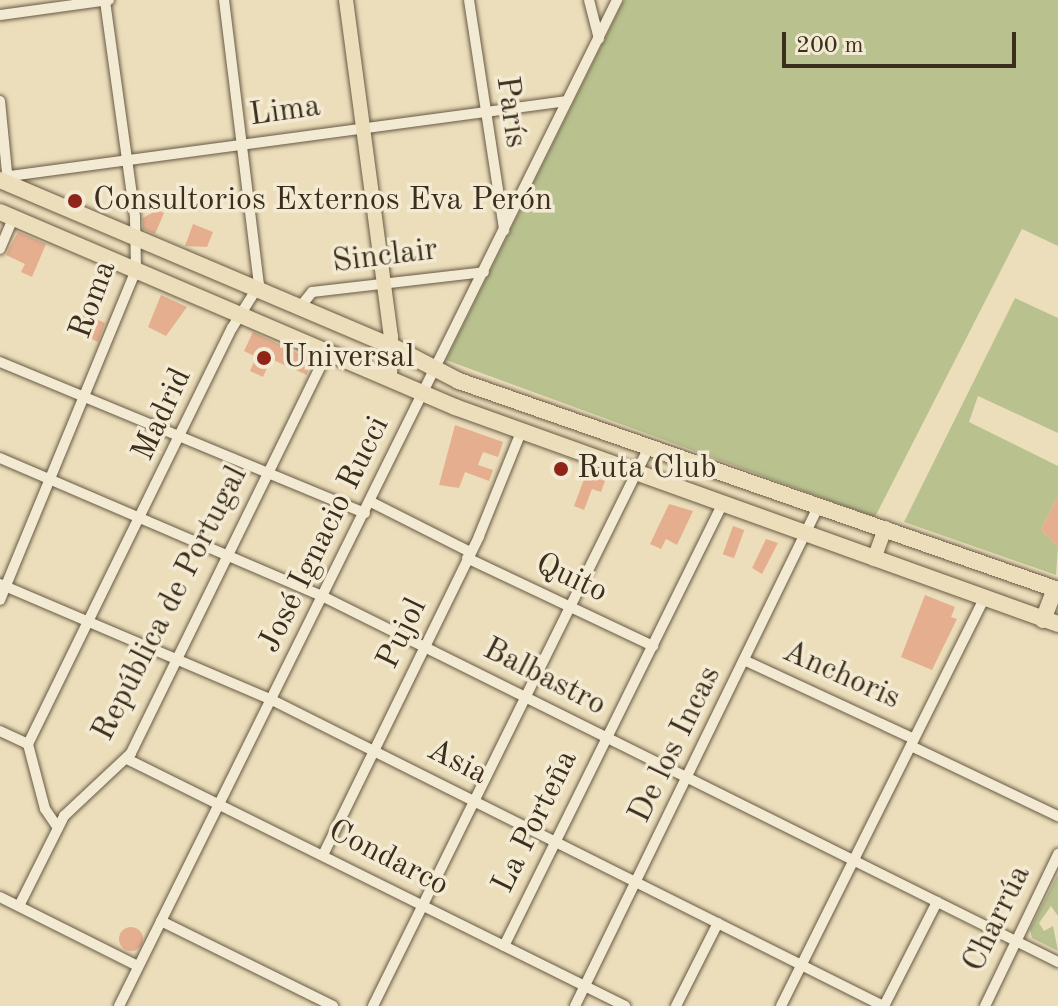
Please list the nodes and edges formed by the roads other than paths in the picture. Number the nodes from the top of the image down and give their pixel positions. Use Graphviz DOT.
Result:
graph roads {
  1 [pos="105,0"];
  2 [pos="111,0"];
  3 [pos="224,0"];
  4 [pos="346,0"];
  5 [pos="469,0"];
  6 [pos="589,0"];
  7 [pos="617,0"];
  8 [pos="0,15"];
  9 [pos="599,39"];
  10 [pos="0,101"];
  11 [pos="567,101"];
  12 [pos="483,113"];
  13 [pos="363,128"];
  14 [pos="244,144"];
  15 [pos="126,160"];
  16 [pos="6,180"];
  17 [pos="6,215"];
  18 [pos="504,230"];
  19 [pos="137,241"];
  20 [pos="0,249"];
  21 [pos="136,270"];
  22 [pos="484,272"];
  23 [pos="384,284"];
  24 [pos="257,288"];
  25 [pos="300,307"];
  26 [pos="239,313"];
  27 [pos="392,346"];
  28 [pos="328,351"];
  29 [pos="0,362"];
  30 [pos="434,370"];
  31 [pos="390,378"];
  32 [pos="423,394"];
  33 [pos="84,397"];
  34 [pos="521,432"];
  35 [pos="182,439"];
  36 [pos="647,451"];
  37 [pos="0,458"];
  38 [pos="269,473"];
  39 [pos="637,475"];
  40 [pos="51,480"];
  41 [pos="371,502"];
  42 [pos="722,505"];
  43 [pos="819,505"];
  44 [pos="365,513"];
  45 [pos="142,518"];
  46 [pos="885,528"];
  47 [pos="810,531"];
  48 [pos="230,555"];
  49 [pos="468,555"];
  50 [pos="874,559"];
  51 [pos="3,585"];
  52 [pos="1057,590"];
  53 [pos="324,597"];
  54 [pos="0,600"];
  55 [pos="983,601"];
  56 [pos="570,607"];
  57 [pos="90,622"];
  58 [pos="1051,622"];
  59 [pos="653,646"];
  60 [pos="426,648"];
  61 [pos="179,660"];
  62 [pos="746,661"];
  63 [pos="527,698"];
  64 [pos="272,700"];
  65 [pos="0,731"];
  66 [pos="606,738"];
  67 [pos="913,742"];
  68 [pos="28,744"];
  69 [pos="374,751"];
  70 [pos="127,759"];
  71 [pos="688,779"];
  72 [pos="475,801"];
  73 [pos="219,805"];
  74 [pos="1058,816"];
  75 [pos="58,828"];
  76 [pos="555,843"];
  77 [pos="1058,854"];
  78 [pos="323,855"];
  79 [pos="852,860"];
  80 [pos="637,883"];
  81 [pos="0,897"];
  82 [pos="937,902"];
  83 [pos="19,906"];
  84 [pos="423,906"];
  85 [pos="161,921"];
  86 [pos="718,923"];
  87 [pos="1016,941"];
  88 [pos="504,946"];
  89 [pos="1058,962"];
  90 [pos="802,965"];
  91 [pos="138,966"];
  92 [pos="586,985"];
  93 [pos="119,1006"];
  94 [pos="333,1006"];
  95 [pos="373,1006"];
  96 [pos="575,1006"];
  97 [pos="625,1006"];
  98 [pos="676,1006"];
  99 [pos="781,1006"];
  100 [pos="884,1006"];
  101 [pos="985,1006"];
  1 -- 2 [label="street"];
  1 -- 8 [label="street"];
  1 -- 15 [label="street, Roma"];
  3 -- 14 [label="street"];
  4 -- 13 [label="main road"];
  5 -- 12 [label="street, París"];
  6 -- 9 [label="street"];
  7 -- 9 [label="street, José Ignacio Rucci"];
  9 -- 11 [label="street, José Ignacio Rucci"];
  10 -- 16 [label="street"];
  11 -- 12 [label="street, Lima"];
  11 -- 18 [label="street, José Ignacio Rucci"];
  12 -- 13 [label="street, Lima"];
  12 -- 18 [label="street, París"];
  13 -- 14 [label="street, Lima"];
  13 -- 23 [label="main road"];
  14 -- 15 [label="street, Lima"];
  14 -- 24 [label="street"];
  15 -- 16 [label="street, Lima"];
  15 -- 19 [label="street, Roma"];
  16 -- 19 [label="highway"];
  17 -- 20 [label="street"];
  17 -- 21 [label="highway"];
  18 -- 22 [label="street, José Ignacio Rucci"];
  19 -- 21 [label="street, Roma"];
  19 -- 24 [label="highway"];
  21 -- 26 [label="highway"];
  21 -- 33 [label="street, Roma"];
  22 -- 23 [label="street, Sinclair"];
  22 -- 30 [label="street, José Ignacio Rucci"];
  23 -- 25 [label="street, Sinclair"];
  23 -- 27 [label="main road"];
  24 -- 25 [label="highway"];
  24 -- 26 [label="street, Madrid"];
  25 -- 27 [label="highway"];
  26 -- 28 [label="highway"];
  26 -- 35 [label="street, Madrid"];
  27 -- 30 [label="highway"];
  27 -- 31 [label="main road"];
  28 -- 31 [label="highway"];
  28 -- 38 [label="street, República de Portugal"];
  29 -- 33 [label="street"];
  30 -- 32 [label="street, José Ignacio Rucci"];
  30 -- 36 [label="highway"];
  31 -- 32 [label="highway"];
  32 -- 34 [label="highway"];
  32 -- 41 [label="street, José Ignacio Rucci"];
  33 -- 35 [label="street"];
  33 -- 40 [label="street, Roma"];
  34 -- 39 [label="highway"];
  34 -- 49 [label="street, Pujol"];
  35 -- 38 [label="street"];
  35 -- 45 [label="street, Madrid"];
  36 -- 39 [label="street"];
  36 -- 43 [label="highway"];
  37 -- 40 [label="street, Balbastro"];
  38 -- 44 [label="street"];
  38 -- 48 [label="street, República de Portugal"];
  39 -- 42 [label="highway"];
  39 -- 56 [label="street"];
  40 -- 45 [label="street, Balbastro"];
  40 -- 51 [label="street, Roma"];
  41 -- 44 [label="street, José Ignacio Rucci"];
  41 -- 49 [label="street, Quito"];
  42 -- 47 [label="highway"];
  42 -- 59 [label="street, La Porteña"];
  43 -- 46 [label="highway"];
  43 -- 47 [label="street, De los Incas"];
  44 -- 53 [label="street, José Ignacio Rucci"];
  45 -- 48 [label="street, Balbastro"];
  45 -- 57 [label="street, Madrid"];
  46 -- 50 [label="main road"];
  46 -- 52 [label="highway"];
  47 -- 50 [label="highway"];
  47 -- 62 [label="street, De los Incas"];
  48 -- 53 [label="street, Balbastro"];
  48 -- 61 [label="street, República de Portugal"];
  49 -- 56 [label="street, Quito"];
  49 -- 60 [label="street, Pujol"];
  50 -- 55 [label="highway"];
  51 -- 54 [label="street, Roma"];
  51 -- 57 [label="street, Asia"];
  52 -- 58 [label="highway"];
  53 -- 60 [label="street, Balbastro"];
  53 -- 64 [label="street, José Ignacio Rucci"];
  55 -- 58 [label="highway"];
  55 -- 67 [label="street"];
  56 -- 59 [label="street, Quito"];
  56 -- 63 [label="street"];
  57 -- 61 [label="street, Asia"];
  57 -- 68 [label="street, Madrid"];
  59 -- 66 [label="street, La Porteña"];
  60 -- 63 [label="street, Balbastro"];
  60 -- 69 [label="street, Pujol"];
  61 -- 64 [label="street, Asia"];
  61 -- 70 [label="street, República de Portugal"];
  62 -- 67 [label="street, Anchoris"];
  62 -- 71 [label="street, De los Incas"];
  63 -- 66 [label="street, Balbastro"];
  63 -- 72 [label="street"];
  64 -- 69 [label="street, Asia"];
  64 -- 73 [label="street, José Ignacio Rucci"];
  65 -- 68 [label="street"];
  66 -- 71 [label="street, Balbastro"];
  66 -- 76 [label="street, La Porteña"];
  67 -- 74 [label="street, Anchoris"];
  67 -- 79 [label="street"];
  68 -- 75 [label="street"];
  69 -- 72 [label="street, Asia"];
  69 -- 78 [label="street, Pujol"];
  70 -- 73 [label="street, Condarco"];
  70 -- 75 [label="street, República de Portugal"];
  71 -- 79 [label="street, Balbastro"];
  71 -- 80 [label="street, De los Incas"];
  72 -- 76 [label="street, Asia"];
  72 -- 84 [label="street"];
  73 -- 78 [label="street, Condarco"];
  73 -- 85 [label="street, José Ignacio Rucci"];
  75 -- 83 [label="street, República de Portugal"];
  76 -- 80 [label="street, Asia"];
  76 -- 88 [label="street, La Porteña"];
  77 -- 87 [label="street, Charrúa"];
  78 -- 84 [label="street, Condarco"];
  79 -- 82 [label="street, Balbastro"];
  79 -- 90 [label="street"];
  80 -- 86 [label="street, Asia"];
  80 -- 92 [label="street, De los Incas"];
  81 -- 83 [label="street"];
  82 -- 87 [label="street, Balbastro"];
  82 -- 100 [label="street"];
  83 -- 91 [label="street"];
  84 -- 88 [label="street, Condarco"];
  84 -- 95 [label="street"];
  85 -- 91 [label="street, José Ignacio Rucci"];
  85 -- 94 [label="street"];
  86 -- 90 [label="street, Asia"];
  86 -- 98 [label="street"];
  87 -- 89 [label="street, Balbastro"];
  87 -- 101 [label="street, Charrúa"];
  88 -- 92 [label="street, Condarco"];
  90 -- 99 [label="street"];
  90 -- 100 [label="street, Asia"];
  91 -- 93 [label="street, José Ignacio Rucci"];
  92 -- 96 [label="street, De los Incas"];
  92 -- 97 [label="street, Condarco"];
}
